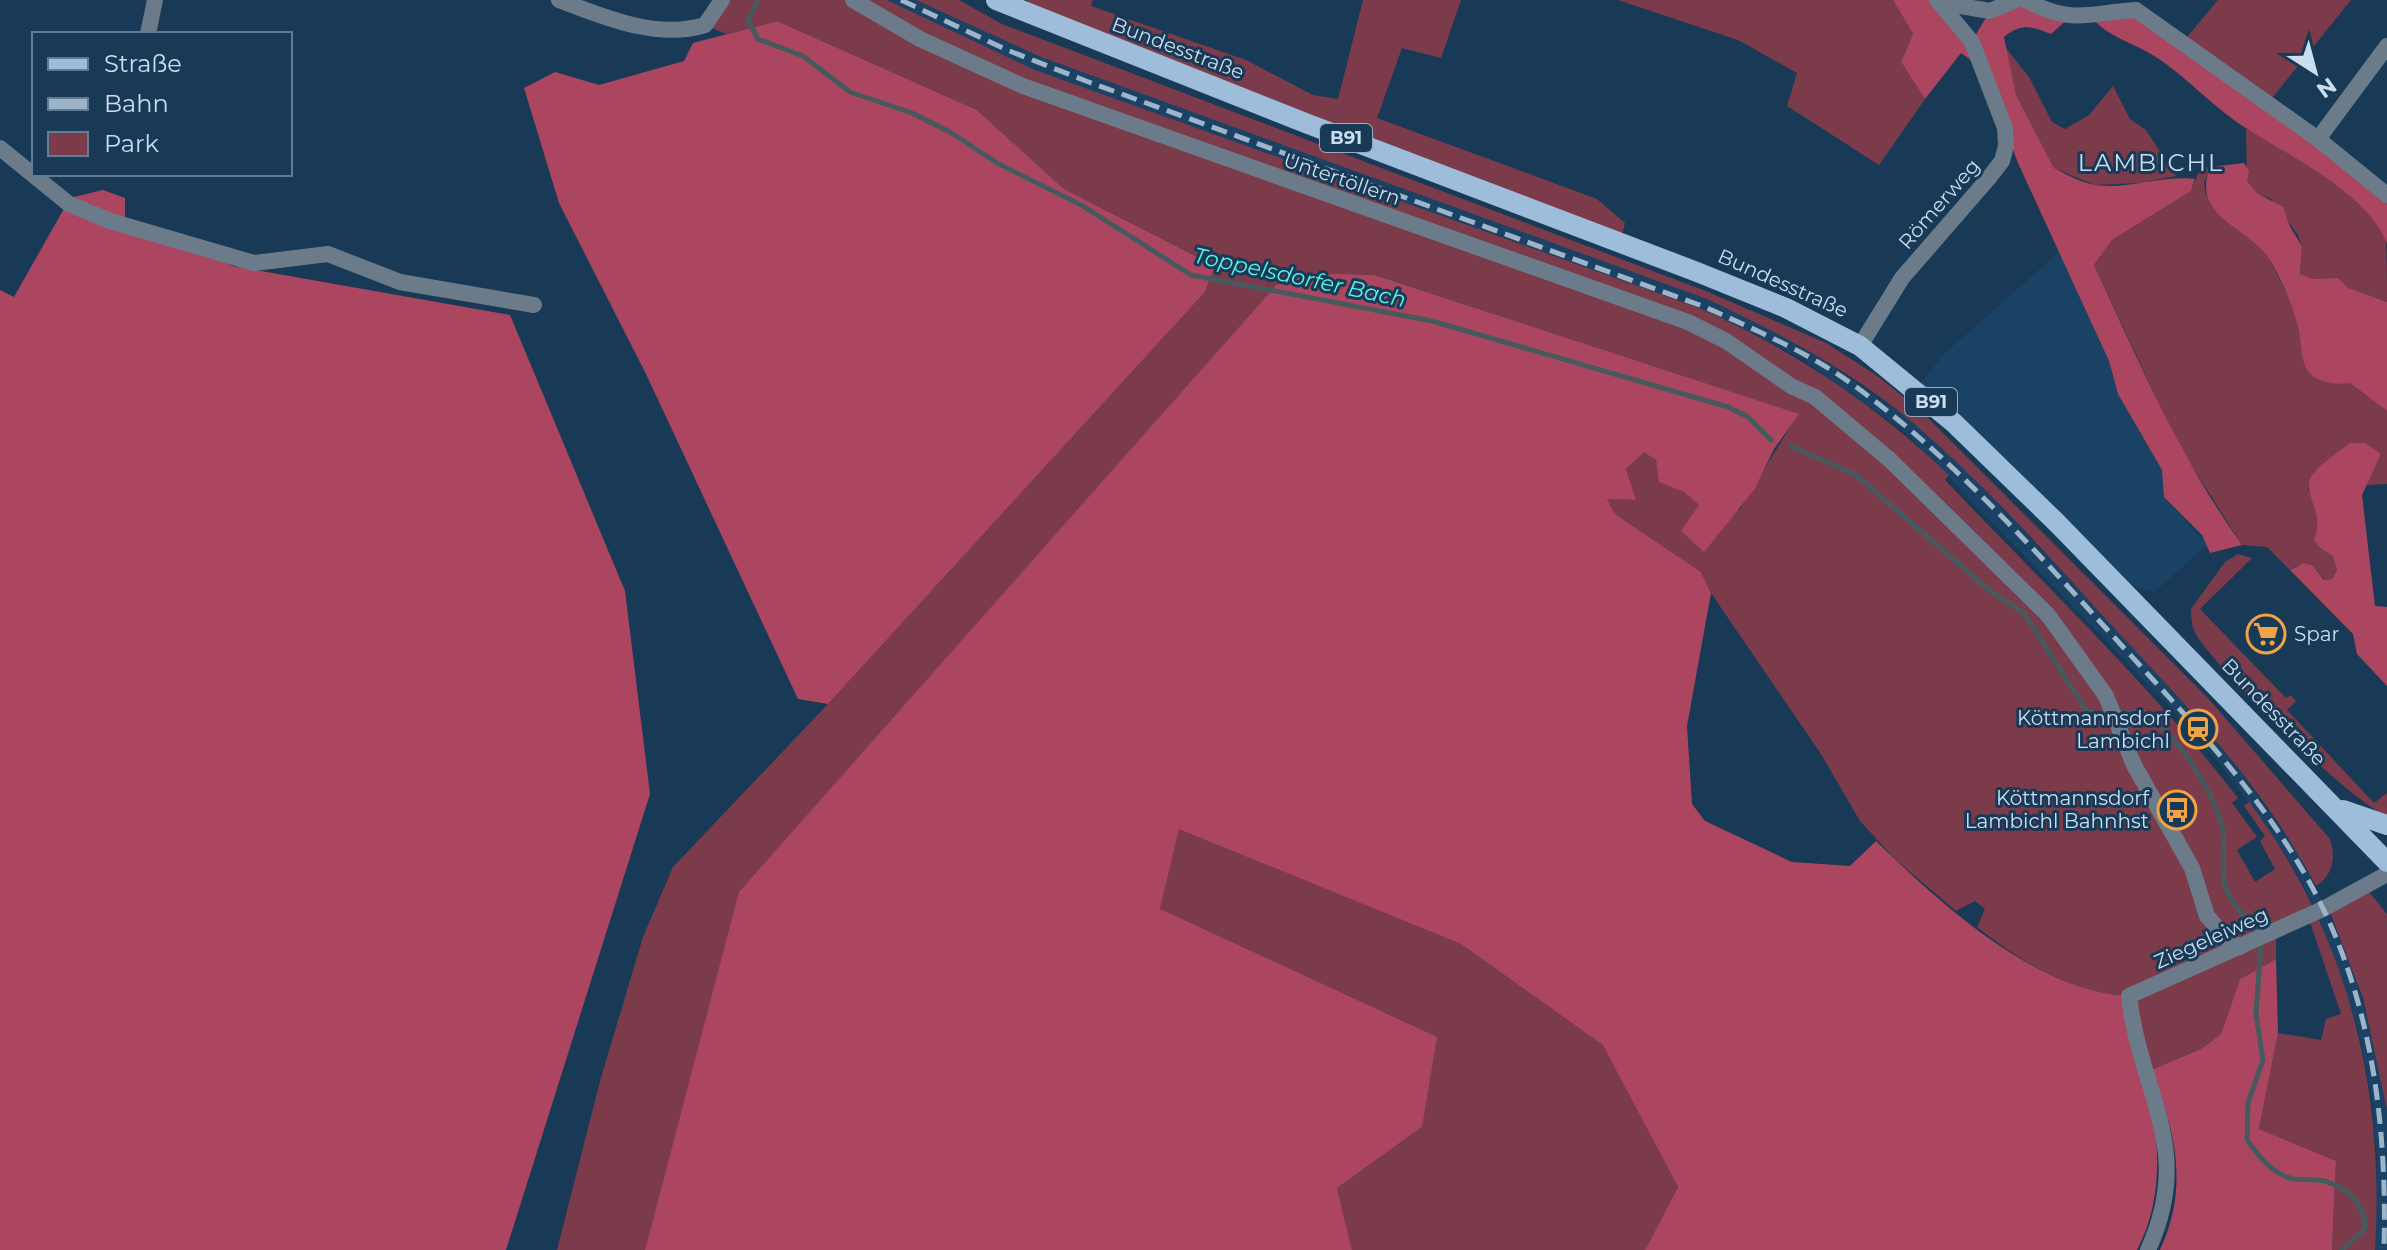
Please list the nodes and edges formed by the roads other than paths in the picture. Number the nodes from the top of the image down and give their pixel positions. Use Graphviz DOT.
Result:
graph roads {
  1 [pos="155,0"];
  2 [pos="559,0"];
  3 [pos="722,0"];
  4 [pos="853,0"];
  5 [pos="996,0"];
  6 [pos="2016,0"];
  7 [pos="2026,0"];
  8 [pos="1940,2"];
  9 [pos="2139,5"];
  10 [pos="1990,11"];
  11 [pos="148,32"];
  12 [pos="1972,42"];
  13 [pos="2387,46"];
  14 [pos="2318,139"];
  15 [pos="0,148"];
  16 [pos="32,169"];
  17 [pos="48,179"];
  18 [pos="2387,195"];
  19 [pos="534,305"];
  20 [pos="1860,346"];
  21 [pos="2314,789"];
  22 [pos="2387,825"];
  23 [pos="2387,862"];
  24 [pos="2387,874"];
  25 [pos="2240,947"];
  26 [pos="2148,1250"];
  1 -- 11 [label="street"];
  2 -- 3 [label="street"];
  4 -- 25 [label="street, Untertöllern"];
  5 -- 20 [label="main road, Bundesstraße / B91"];
  6 -- 10 [label="street"];
  7 -- 9 [label="street"];
  8 -- 10 [label="street"];
  8 -- 12 [label="street, Römerweg"];
  9 -- 14 [label="street"];
  10 -- 12 [label="street"];
  12 -- 20 [label="street, Römerweg"];
  13 -- 14 [label="street"];
  14 -- 18 [label="street"];
  15 -- 16 [label="street"];
  17 -- 19 [label="street"];
  20 -- 21 [label="main road, Bundesstraße / B91"];
  21 -- 22 [label="main road"];
  21 -- 23 [label="main road, Bundesstraße / B91"];
  24 -- 25 [label="street, Ziegeleiweg"];
  25 -- 26 [label="street, Ziegeleiweg"];
}
